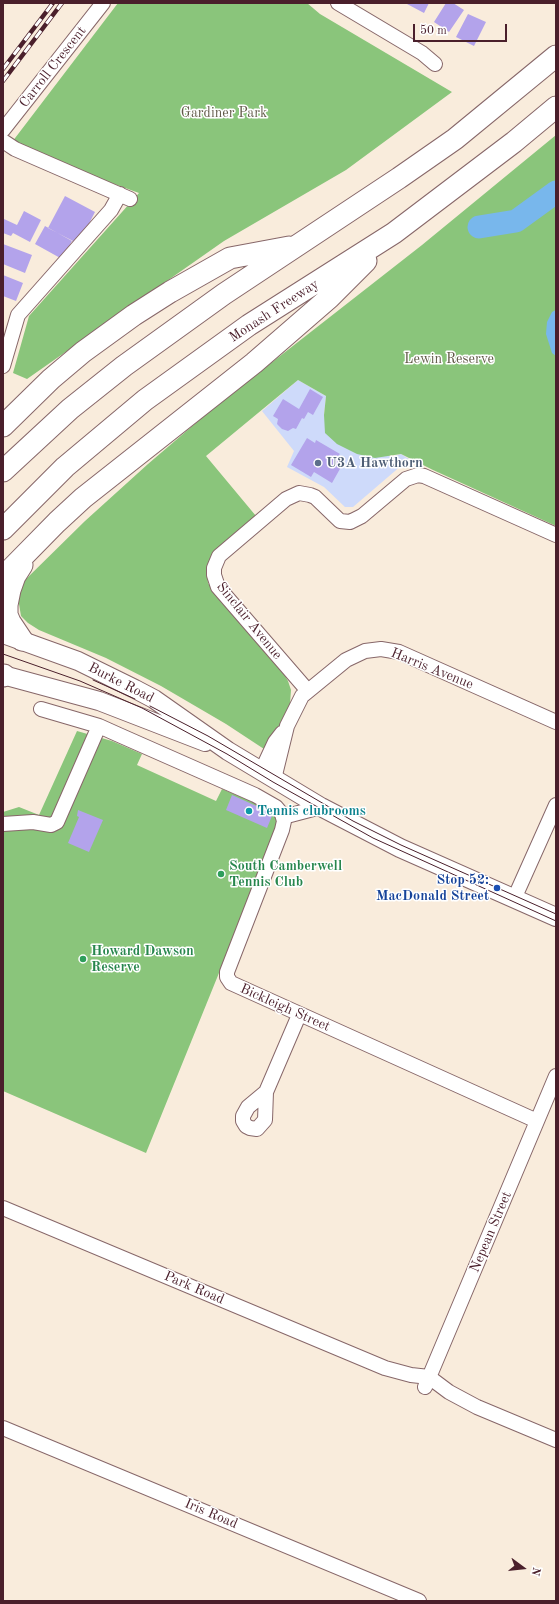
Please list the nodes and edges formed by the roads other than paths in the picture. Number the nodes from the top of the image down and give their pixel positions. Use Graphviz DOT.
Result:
graph roads {
  1 [pos="102,3"];
  2 [pos="344,4"];
  3 [pos="556,56"];
  4 [pos="435,64"];
  5 [pos="556,107"];
  6 [pos="3,130"];
  7 [pos="6,143"];
  8 [pos="394,233"];
  9 [pos="298,246"];
  10 [pos="3,366"];
  11 [pos="3,426"];
  12 [pos="3,471"];
  13 [pos="3,529"];
  14 [pos="556,535"];
  15 [pos="32,547"];
  16 [pos="3,577"];
  17 [pos="12,637"];
  18 [pos="3,675"];
  19 [pos="308,691"];
  20 [pos="41,710"];
  21 [pos="556,722"];
  22 [pos="99,726"];
  23 [pos="228,752"];
  24 [pos="267,776"];
  25 [pos="556,805"];
  26 [pos="321,807"];
  27 [pos="283,816"];
  28 [pos="3,824"];
  29 [pos="514,899"];
  30 [pos="556,917"];
  31 [pos="299,1015"];
  32 [pos="556,1076"];
  33 [pos="266,1092"];
  34 [pos="537,1121"];
  35 [pos="3,1208"];
  36 [pos="427,1382"];
  37 [pos="3,1428"];
  38 [pos="556,1440"];
  39 [pos="419,1601"];
  1 -- 6 [label="street, Carroll Crescent"];
  2 -- 4 [label="street"];
  3 -- 9 [label="highway"];
  5 -- 8 [label="highway, Monash Freeway"];
  7 -- 10 [label="street"];
  8 -- 13 [label="highway, Monash Freeway"];
  8 -- 15 [label="highway"];
  9 -- 11 [label="highway"];
  9 -- 12 [label="highway"];
  14 -- 19 [label="street, Sinclair Avenue"];
  15 -- 16 [label="highway"];
  15 -- 17 [label="highway"];
  17 -- 23 [label="main road, Burke Road"];
  18 -- 23 [label="main road, Burke Road"];
  19 -- 21 [label="street, Harris Avenue"];
  19 -- 24 [label="street, Harris Avenue"];
  20 -- 22 [label="street"];
  22 -- 27 [label="street"];
  22 -- 28 [label="street"];
  23 -- 24 [label="main road, Burke Road"];
  24 -- 26 [label="main road, Burke Road"];
  25 -- 29 [label="street"];
  26 -- 27 [label="street"];
  26 -- 29 [label="main road, Burke Road"];
  27 -- 31 [label="street, Bickleigh Street"];
  29 -- 30 [label="main road, Burke Road"];
  31 -- 33 [label="street"];
  31 -- 34 [label="street, Bickleigh Street"];
  32 -- 34 [label="street, Nepean Street"];
  34 -- 36 [label="street, Nepean Street"];
  35 -- 36 [label="street, Park Road"];
  36 -- 38 [label="street, Park Road"];
  37 -- 39 [label="street, Iris Road"];
}
